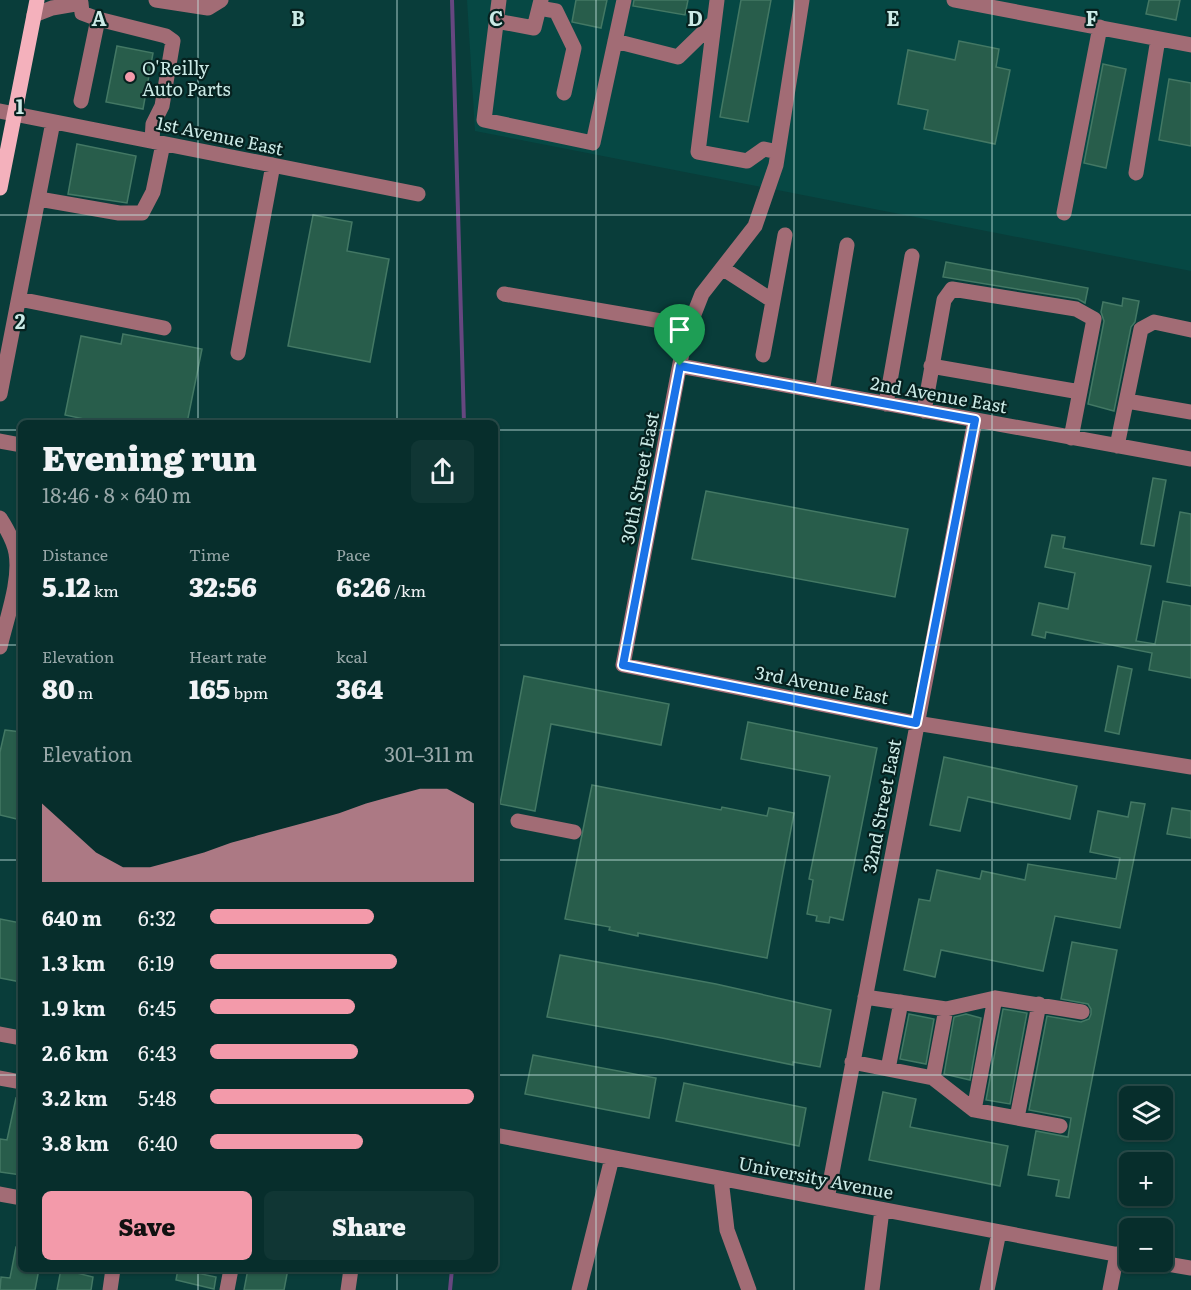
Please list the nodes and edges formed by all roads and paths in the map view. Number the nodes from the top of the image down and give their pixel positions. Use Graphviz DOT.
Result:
graph roads {
  1 [pos="156,0"];
  2 [pos="221,0"];
  3 [pos="499,0"];
  4 [pos="624,0"];
  5 [pos="717,0"];
  6 [pos="802,0"];
  7 [pos="954,0"];
  8 [pos="79,1"];
  9 [pos="182,2"];
  10 [pos="540,4"];
  11 [pos="35,7"];
  12 [pos="98,19"];
  13 [pos="496,21"];
  14 [pos="714,22"];
  15 [pos="1100,27"];
  16 [pos="1158,39"];
  17 [pos="615,41"];
  18 [pos="1191,45"];
  19 [pos="564,93"];
  20 [pos="81,101"];
  21 [pos="7,113"];
  22 [pos="53,122"];
  23 [pos="158,142"];
  24 [pos="778,152"];
  25 [pos="273,165"];
  26 [pos="1136,173"];
  27 [pos="0,188"];
  28 [pos="418,194"];
  29 [pos="39,199"];
  30 [pos="1064,213"];
  31 [pos="785,235"];
  32 [pos="847,245"];
  33 [pos="912,256"];
  34 [pos="722,268"];
  35 [pos="504,294"];
  36 [pos="19,299"];
  37 [pos="773,301"];
  38 [pos="690,326"];
  39 [pos="164,328"];
  40 [pos="1191,330"];
  41 [pos="238,353"];
  42 [pos="763,355"];
  43 [pos="680,366"];
  44 [pos="931,366"];
  45 [pos="822,392"];
  46 [pos="1080,392"];
  47 [pos="0,394"];
  48 [pos="1127,401"];
  49 [pos="886,404"];
  50 [pos="924,411"];
  51 [pos="1191,412"];
  52 [pos="975,420"];
  53 [pos="1071,438"];
  54 [pos="0,441"];
  55 [pos="18,444"];
  56 [pos="1117,446"];
  57 [pos="1191,459"];
  58 [pos="0,519"];
  59 [pos="4,609"];
  60 [pos="0,647"];
  61 [pos="623,665"];
  62 [pos="916,723"];
  63 [pos="1191,767"];
  64 [pos="518,821"];
  65 [pos="574,832"];
  66 [pos="865,997"];
  67 [pos="995,998"];
  68 [pos="901,1002"];
  69 [pos="1039,1004"];
  70 [pos="946,1009"];
  71 [pos="1082,1012"];
  72 [pos="0,1034"];
  73 [pos="18,1037"];
  74 [pos="852,1062"];
  75 [pos="888,1069"];
  76 [pos="0,1078"];
  77 [pos="933,1078"];
  78 [pos="18,1081"];
  79 [pos="974,1110"];
  80 [pos="1017,1118"];
  81 [pos="1060,1126"];
  82 [pos="498,1136"];
  83 [pos="612,1158"];
  84 [pos="721,1179"];
  85 [pos="0,1194"];
  86 [pos="18,1197"];
  87 [pos="827,1199"];
  88 [pos="882,1209"];
  89 [pos="999,1232"];
  90 [pos="1119,1255"];
  91 [pos="1173,1265"];
  92 [pos="1119,1268"];
  93 [pos="1191,1268"];
  94 [pos="113,1272"];
  95 [pos="230,1272"];
  96 [pos="351,1272"];
  97 [pos="110,1290"];
  98 [pos="227,1290"];
  99 [pos="348,1290"];
  100 [pos="579,1290"];
  101 [pos="748,1290"];
  102 [pos="872,1290"];
  103 [pos="987,1290"];
  104 [pos="1110,1290"];
  1 -- 9 [label="street"];
  2 -- 9 [label="street"];
  3 -- 13 [label="street"];
  4 -- 17 [label="street"];
  5 -- 14 [label="street"];
  6 -- 24 [label="street, 30th Street East"];
  7 -- 15 [label="street"];
  8 -- 11 [label="street"];
  8 -- 12 [label="street"];
  10 -- 13 [label="street"];
  10 -- 19 [label="street"];
  11 -- 21 [label="main road"];
  12 -- 20 [label="street"];
  12 -- 23 [label="street"];
  13 -- 17 [label="street"];
  14 -- 17 [label="street"];
  14 -- 24 [label="street"];
  15 -- 16 [label="street"];
  15 -- 30 [label="street"];
  16 -- 18 [label="street"];
  16 -- 26 [label="street"];
  21 -- 22 [label="street, 1st Avenue East"];
  21 -- 27 [label="main road"];
  22 -- 23 [label="street, 1st Avenue East"];
  22 -- 29 [label="street"];
  23 -- 25 [label="street, 1st Avenue East"];
  23 -- 29 [label="street"];
  24 -- 34 [label="street, 30th Street East"];
  25 -- 28 [label="street, 1st Avenue East"];
  25 -- 41 [label="street"];
  29 -- 36 [label="street"];
  31 -- 37 [label="street"];
  32 -- 45 [label="street"];
  33 -- 49 [label="street"];
  34 -- 37 [label="street"];
  34 -- 38 [label="street, 30th Street East"];
  35 -- 38 [label="street"];
  36 -- 39 [label="street"];
  36 -- 47 [label="street"];
  37 -- 42 [label="street"];
  38 -- 43 [label="street, 30th Street East"];
  40 -- 48 [label="street"];
  43 -- 45 [label="street, 2nd Avenue East"];
  43 -- 61 [label="street, 30th Street East"];
  44 -- 46 [label="street"];
  44 -- 46 [label="street"];
  44 -- 50 [label="street"];
  45 -- 49 [label="street, 2nd Avenue East"];
  46 -- 53 [label="street"];
  48 -- 51 [label="street"];
  48 -- 56 [label="street"];
  49 -- 50 [label="street, 2nd Avenue East"];
  50 -- 52 [label="street, 2nd Avenue East"];
  52 -- 53 [label="street, 2nd Avenue East"];
  52 -- 62 [label="street, 32nd Street East"];
  53 -- 56 [label="street, 2nd Avenue East"];
  54 -- 55 [label="street"];
  56 -- 57 [label="street, 2nd Avenue East"];
  58 -- 59 [label="street"];
  59 -- 60 [label="street"];
  61 -- 62 [label="street, 3rd Avenue East"];
  62 -- 63 [label="street, 3rd Avenue East"];
  62 -- 66 [label="street, 32nd Street East"];
  64 -- 65 [label="street"];
  66 -- 68 [label="street"];
  66 -- 74 [label="street, 32nd Street East"];
  67 -- 69 [label="street"];
  67 -- 70 [label="street"];
  67 -- 79 [label="street"];
  68 -- 70 [label="street"];
  68 -- 75 [label="street"];
  69 -- 71 [label="street"];
  69 -- 80 [label="street"];
  70 -- 77 [label="street"];
  72 -- 73 [label="street"];
  74 -- 75 [label="street"];
  74 -- 87 [label="street, 32nd Street East"];
  75 -- 77 [label="street"];
  76 -- 78 [label="street"];
  77 -- 79 [label="street"];
  79 -- 80 [label="street"];
  80 -- 81 [label="street"];
  82 -- 83 [label="street, University Avenue"];
  83 -- 84 [label="street, University Avenue"];
  83 -- 100 [label="street"];
  84 -- 87 [label="street, University Avenue"];
  84 -- 101 [label="street"];
  85 -- 86 [label="street"];
  87 -- 88 [label="street, University Avenue"];
  88 -- 89 [label="street, University Avenue"];
  88 -- 102 [label="street"];
  89 -- 90 [label="street, University Avenue"];
  89 -- 103 [label="street"];
  91 -- 93 [label="street"];
  92 -- 104 [label="street"];
  94 -- 97 [label="street"];
  95 -- 98 [label="street"];
  96 -- 99 [label="street"];
}
